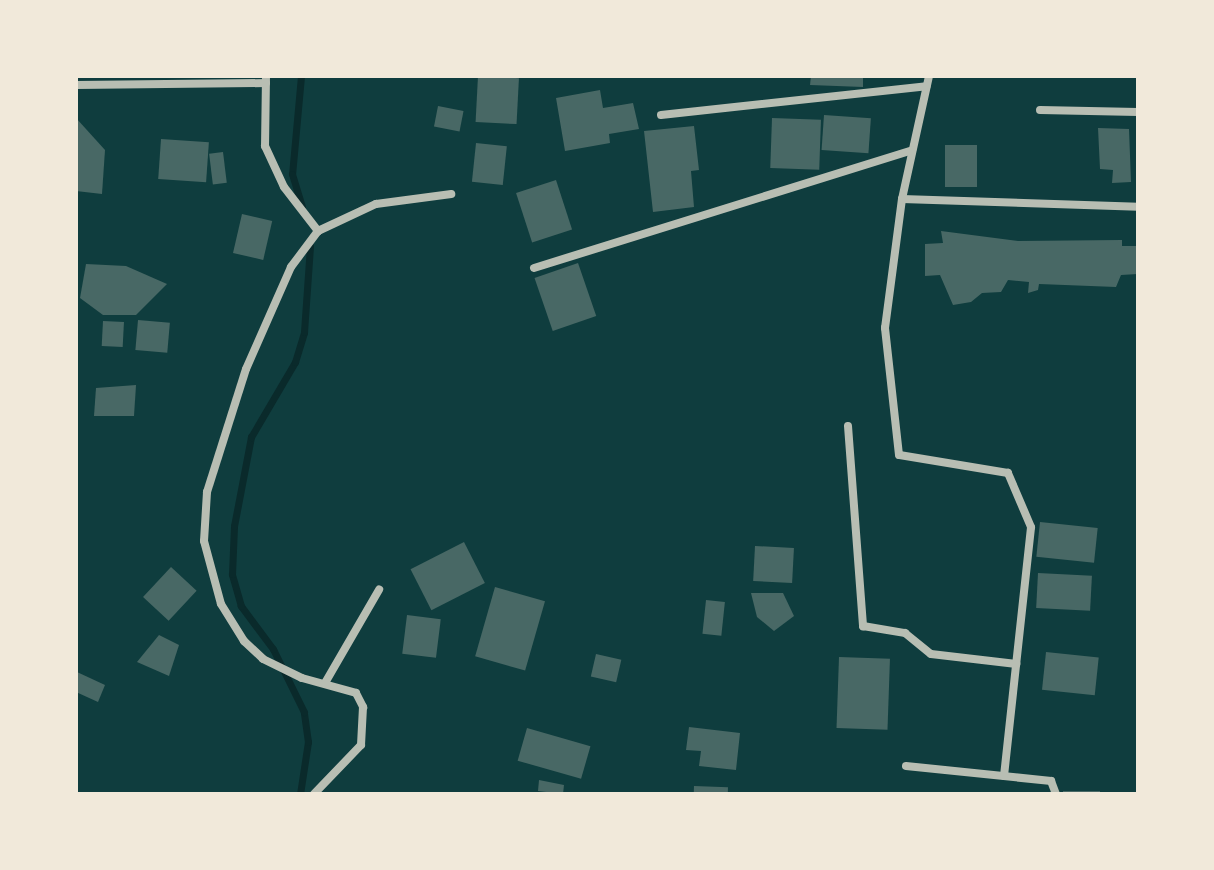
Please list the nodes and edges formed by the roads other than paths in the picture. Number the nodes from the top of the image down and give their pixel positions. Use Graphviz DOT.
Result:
graph roads {
  1 [pos="929,76"];
  2 [pos="266,79"];
  3 [pos="76,85"];
  4 [pos="926,86"];
  5 [pos="1040,110"];
  6 [pos="1138,112"];
  7 [pos="661,115"];
  8 [pos="912,150"];
  9 [pos="451,194"];
  10 [pos="902,199"];
  11 [pos="1138,207"];
  12 [pos="318,231"];
  13 [pos="534,268"];
  14 [pos="848,426"];
  15 [pos="379,590"];
  16 [pos="1016,664"];
  17 [pos="325,683"];
  18 [pos="906,766"];
  19 [pos="1004,776"];
  20 [pos="314,794"];
  21 [pos="1056,794"];
  1 -- 4 [label="street"];
  2 -- 3 [label="street"];
  2 -- 12 [label="street"];
  4 -- 7 [label="street"];
  4 -- 8 [label="street"];
  5 -- 6 [label="street"];
  8 -- 10 [label="street"];
  8 -- 13 [label="street"];
  9 -- 12 [label="street"];
  10 -- 11 [label="street"];
  10 -- 16 [label="street"];
  12 -- 17 [label="street"];
  14 -- 16 [label="street"];
  15 -- 17 [label="street"];
  16 -- 19 [label="street"];
  17 -- 20 [label="street"];
  18 -- 19 [label="street"];
  19 -- 21 [label="street"];
}
